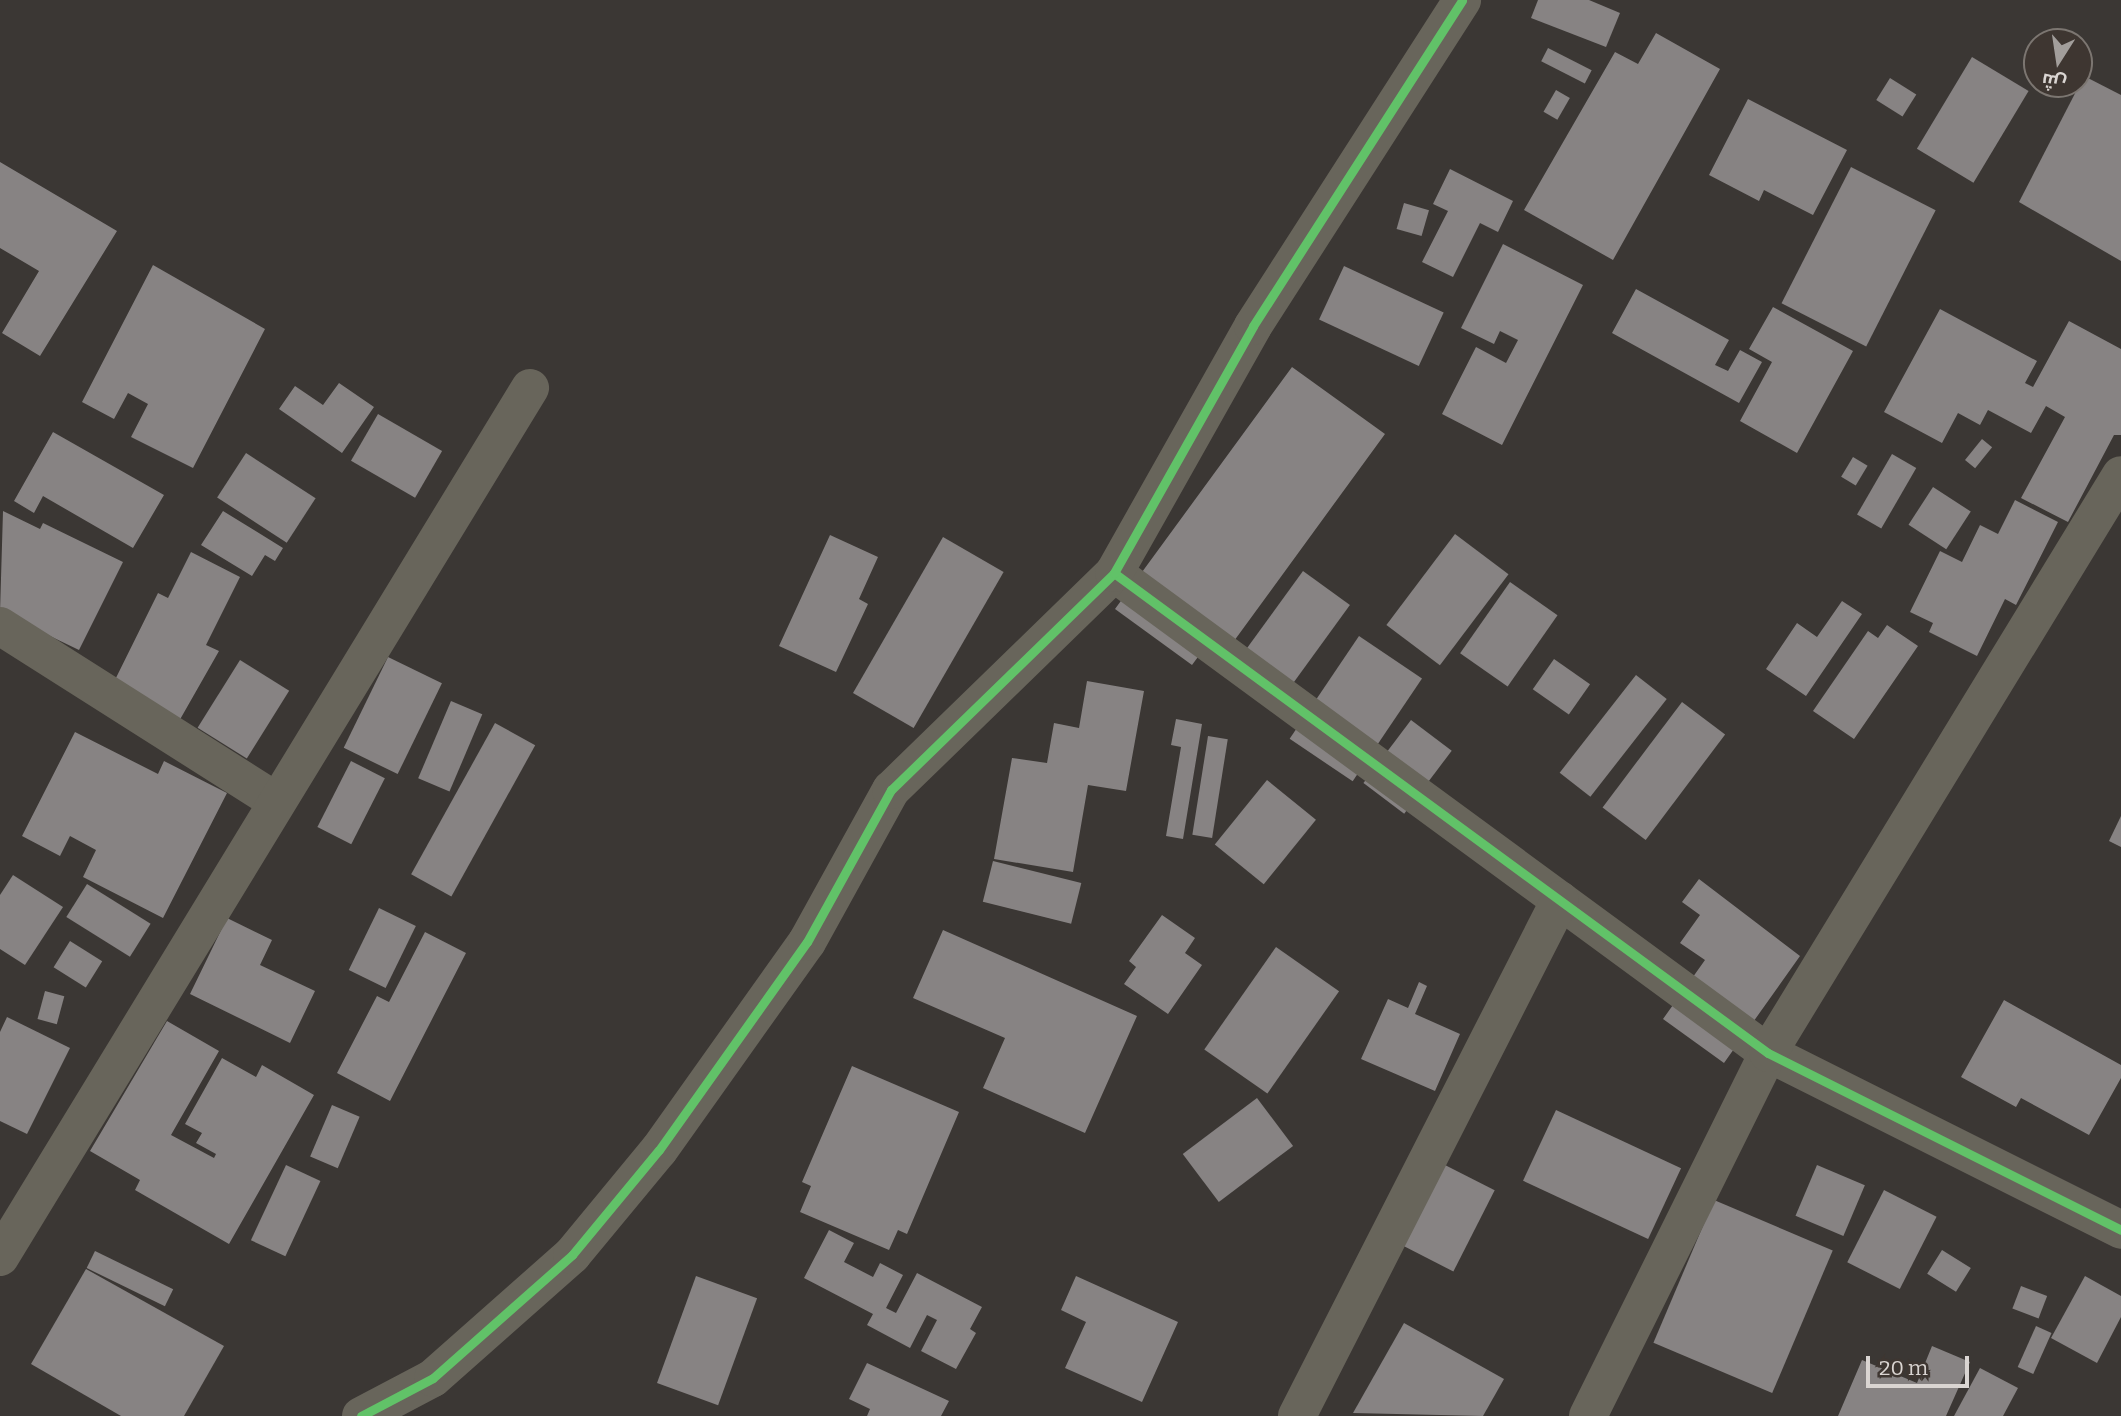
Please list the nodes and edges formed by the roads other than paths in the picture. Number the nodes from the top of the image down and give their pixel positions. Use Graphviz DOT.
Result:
graph roads {
  1 [pos="1462,0"];
  2 [pos="530,388"];
  3 [pos="2121,475"];
  4 [pos="1114,573"];
  5 [pos="0,626"];
  6 [pos="277,802"];
  7 [pos="1560,900"];
  8 [pos="1768,1053"];
  9 [pos="2121,1230"];
  10 [pos="0,1257"];
  11 [pos="361,1416"];
  12 [pos="1297,1416"];
  13 [pos="1588,1416"];
  1 -- 4 [label="street"];
  2 -- 6 [label="street"];
  3 -- 8 [label="street"];
  4 -- 7 [label="street"];
  4 -- 11 [label="street"];
  5 -- 6 [label="street"];
  6 -- 10 [label="street"];
  7 -- 8 [label="street"];
  7 -- 12 [label="street"];
  8 -- 9 [label="street"];
  8 -- 13 [label="street"];
}
